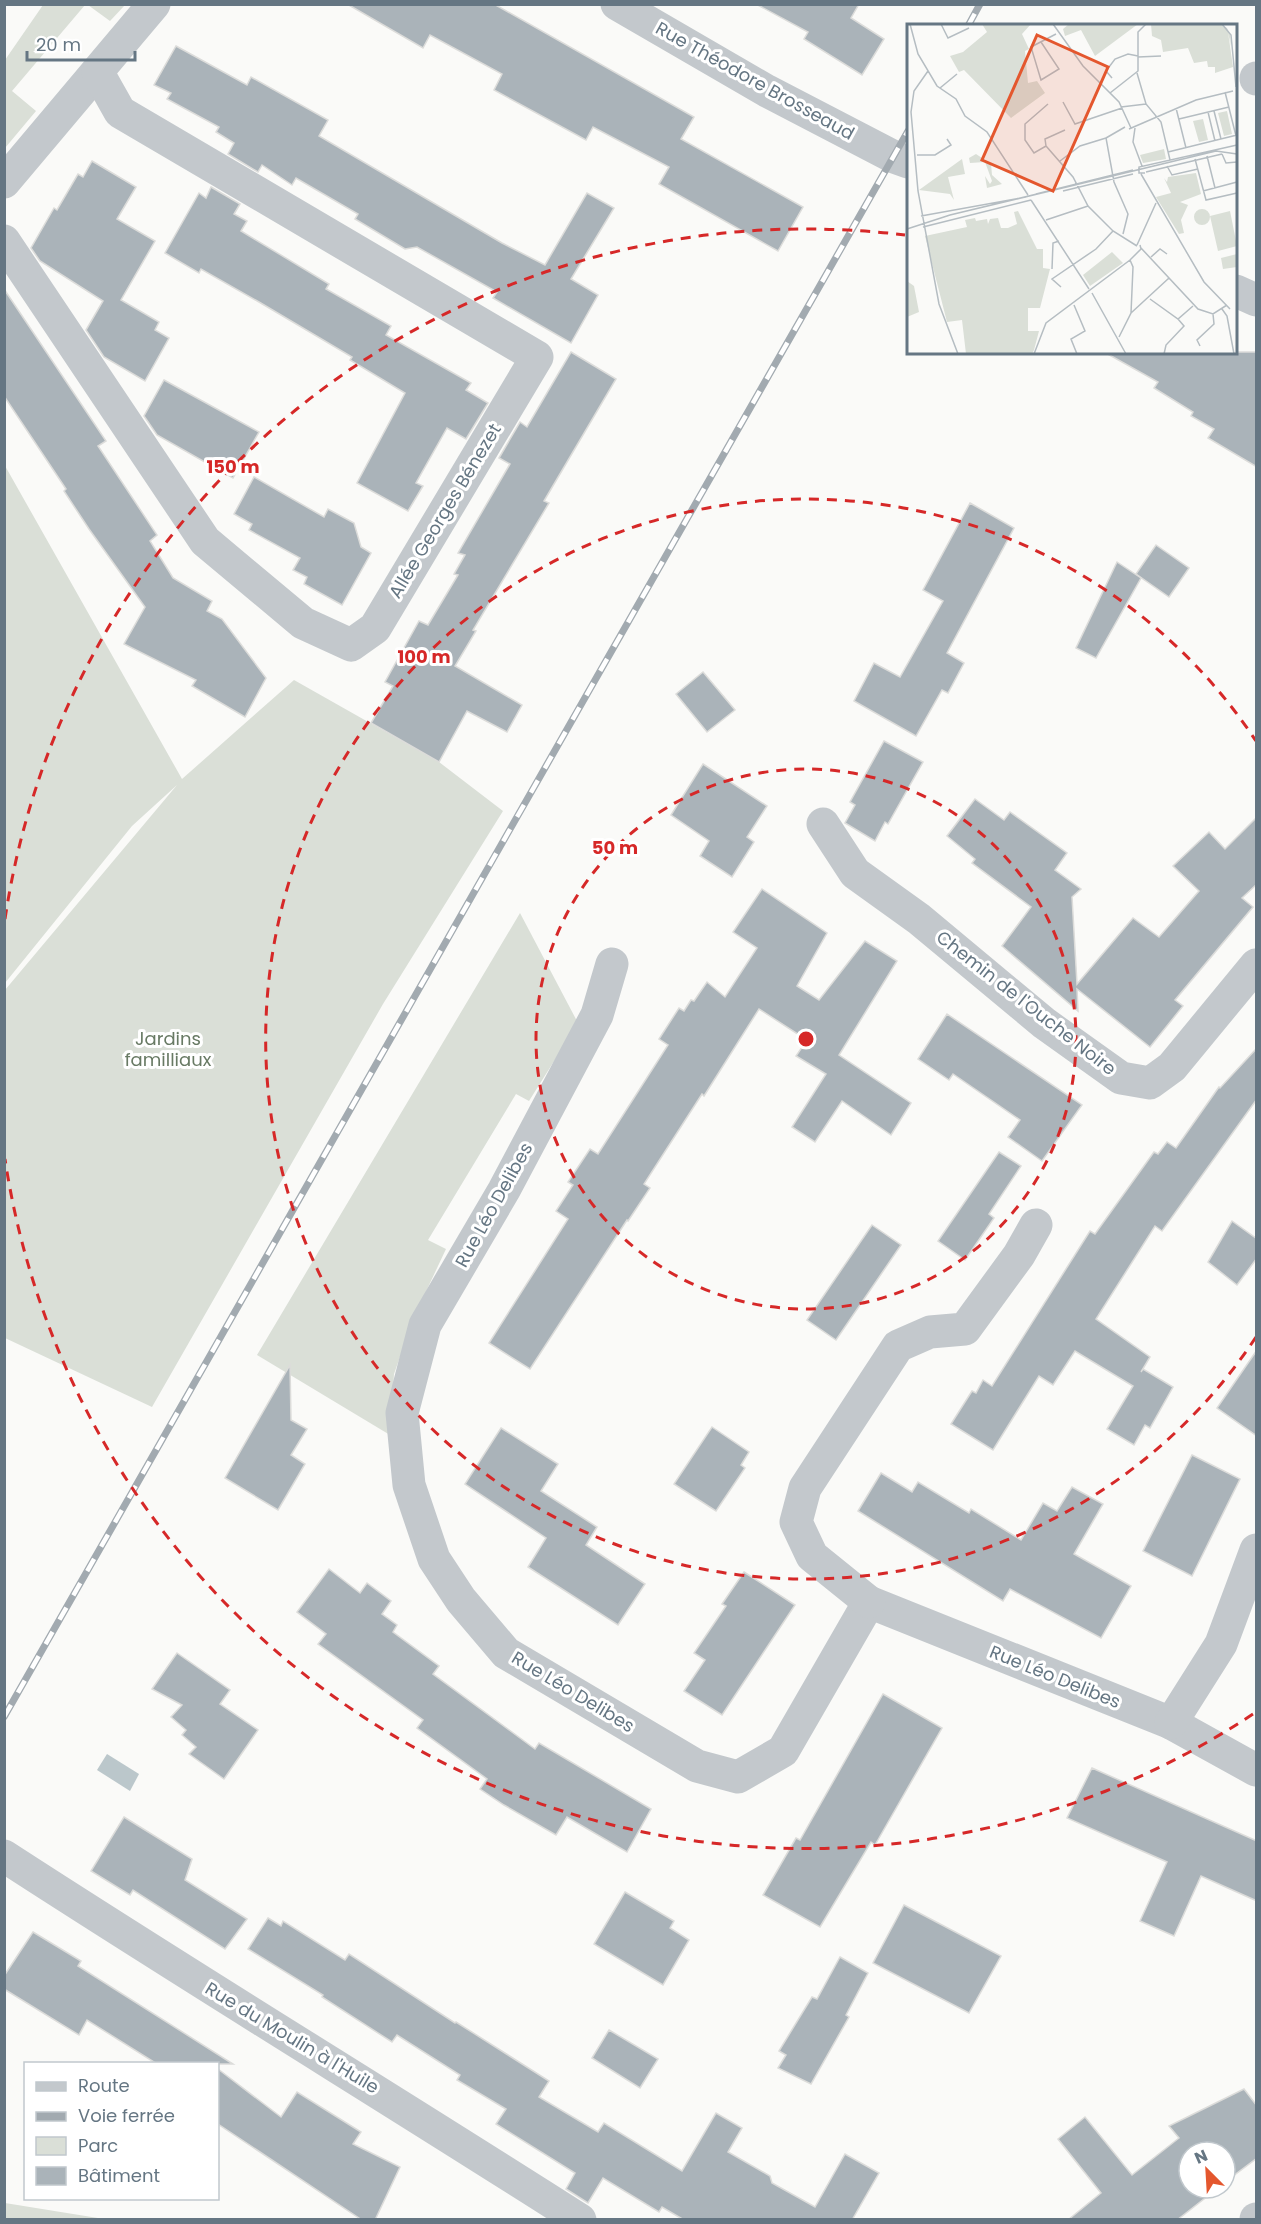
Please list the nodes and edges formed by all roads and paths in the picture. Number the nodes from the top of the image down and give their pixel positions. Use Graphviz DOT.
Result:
graph roads {
  1 [pos="154,4"];
  2 [pos="617,4"];
  3 [pos="98,73"];
  4 [pos="901,160"];
  5 [pos="4,182"];
  6 [pos="4,241"];
  7 [pos="1237,291"];
  8 [pos="1257,300"];
  9 [pos="823,824"];
  10 [pos="612,964"];
  11 [pos="1257,965"];
  12 [pos="1036,1225"];
  13 [pos="1257,1550"];
  14 [pos="869,1602"];
  15 [pos="1171,1723"];
  16 [pos="1257,1770"];
  17 [pos="4,1856"];
  18 [pos="580,2220"];
  1 -- 3 [label="street"];
  2 -- 4 [label="street, Rue Théodore Brosseaud"];
  3 -- 5 [label="street"];
  3 -- 6 [label="street, Allée Georges Bénezet"];
  7 -- 8 [label="street"];
  9 -- 11 [label="street, Chemin de l'Ouche Noire"];
  10 -- 14 [label="street, Rue Léo Delibes"];
  12 -- 14 [label="street"];
  13 -- 15 [label="street"];
  14 -- 15 [label="street, Rue Léo Delibes"];
  15 -- 16 [label="street, Rue Léo Delibes"];
  17 -- 18 [label="street, Rue du Moulin à l'Huile"];
}
